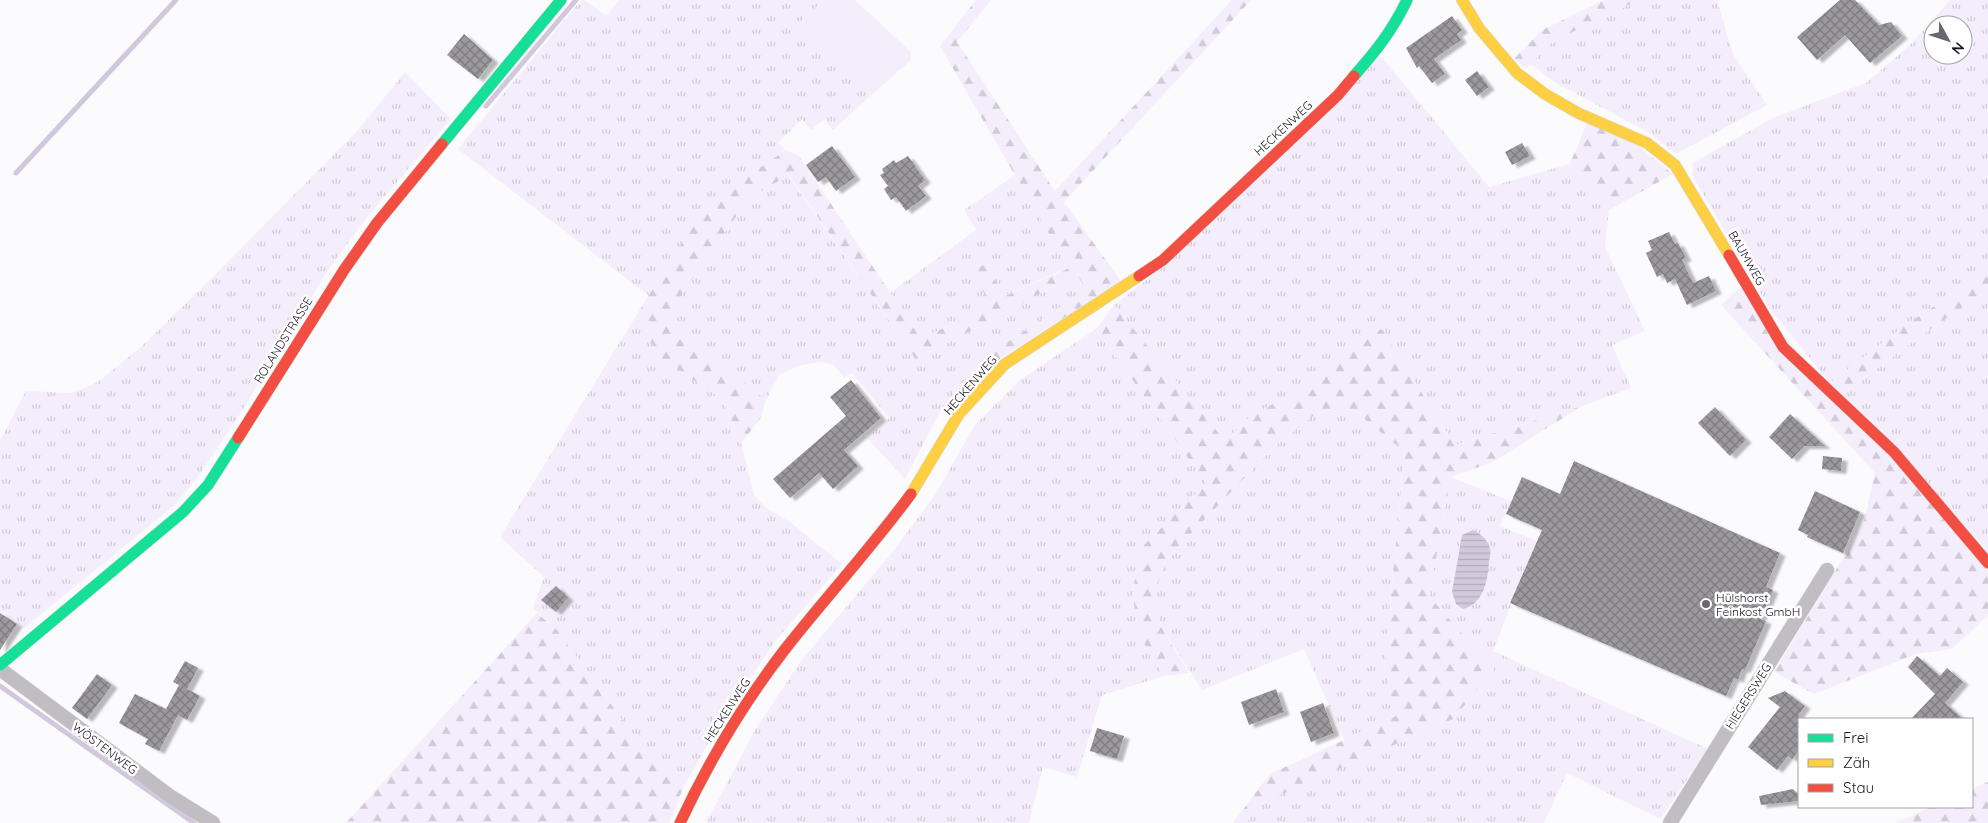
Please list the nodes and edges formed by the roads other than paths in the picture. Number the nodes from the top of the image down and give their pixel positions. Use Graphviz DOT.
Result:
graph roads {
  1 [pos="561,0"];
  2 [pos="1408,0"];
  3 [pos="1462,0"];
  4 [pos="1988,563"];
  5 [pos="1827,570"];
  6 [pos="0,665"];
  7 [pos="0,669"];
  8 [pos="213,823"];
  9 [pos="680,823"];
  10 [pos="1670,823"];
  1 -- 6 [label="street, ROLANDSTRASSE"];
  2 -- 9 [label="street, HECKENWEG"];
  3 -- 4 [label="street, BAUMWEG"];
  5 -- 10 [label="street, HIEGERSWEG"];
  7 -- 8 [label="street, WÖSTENWEG"];
}
